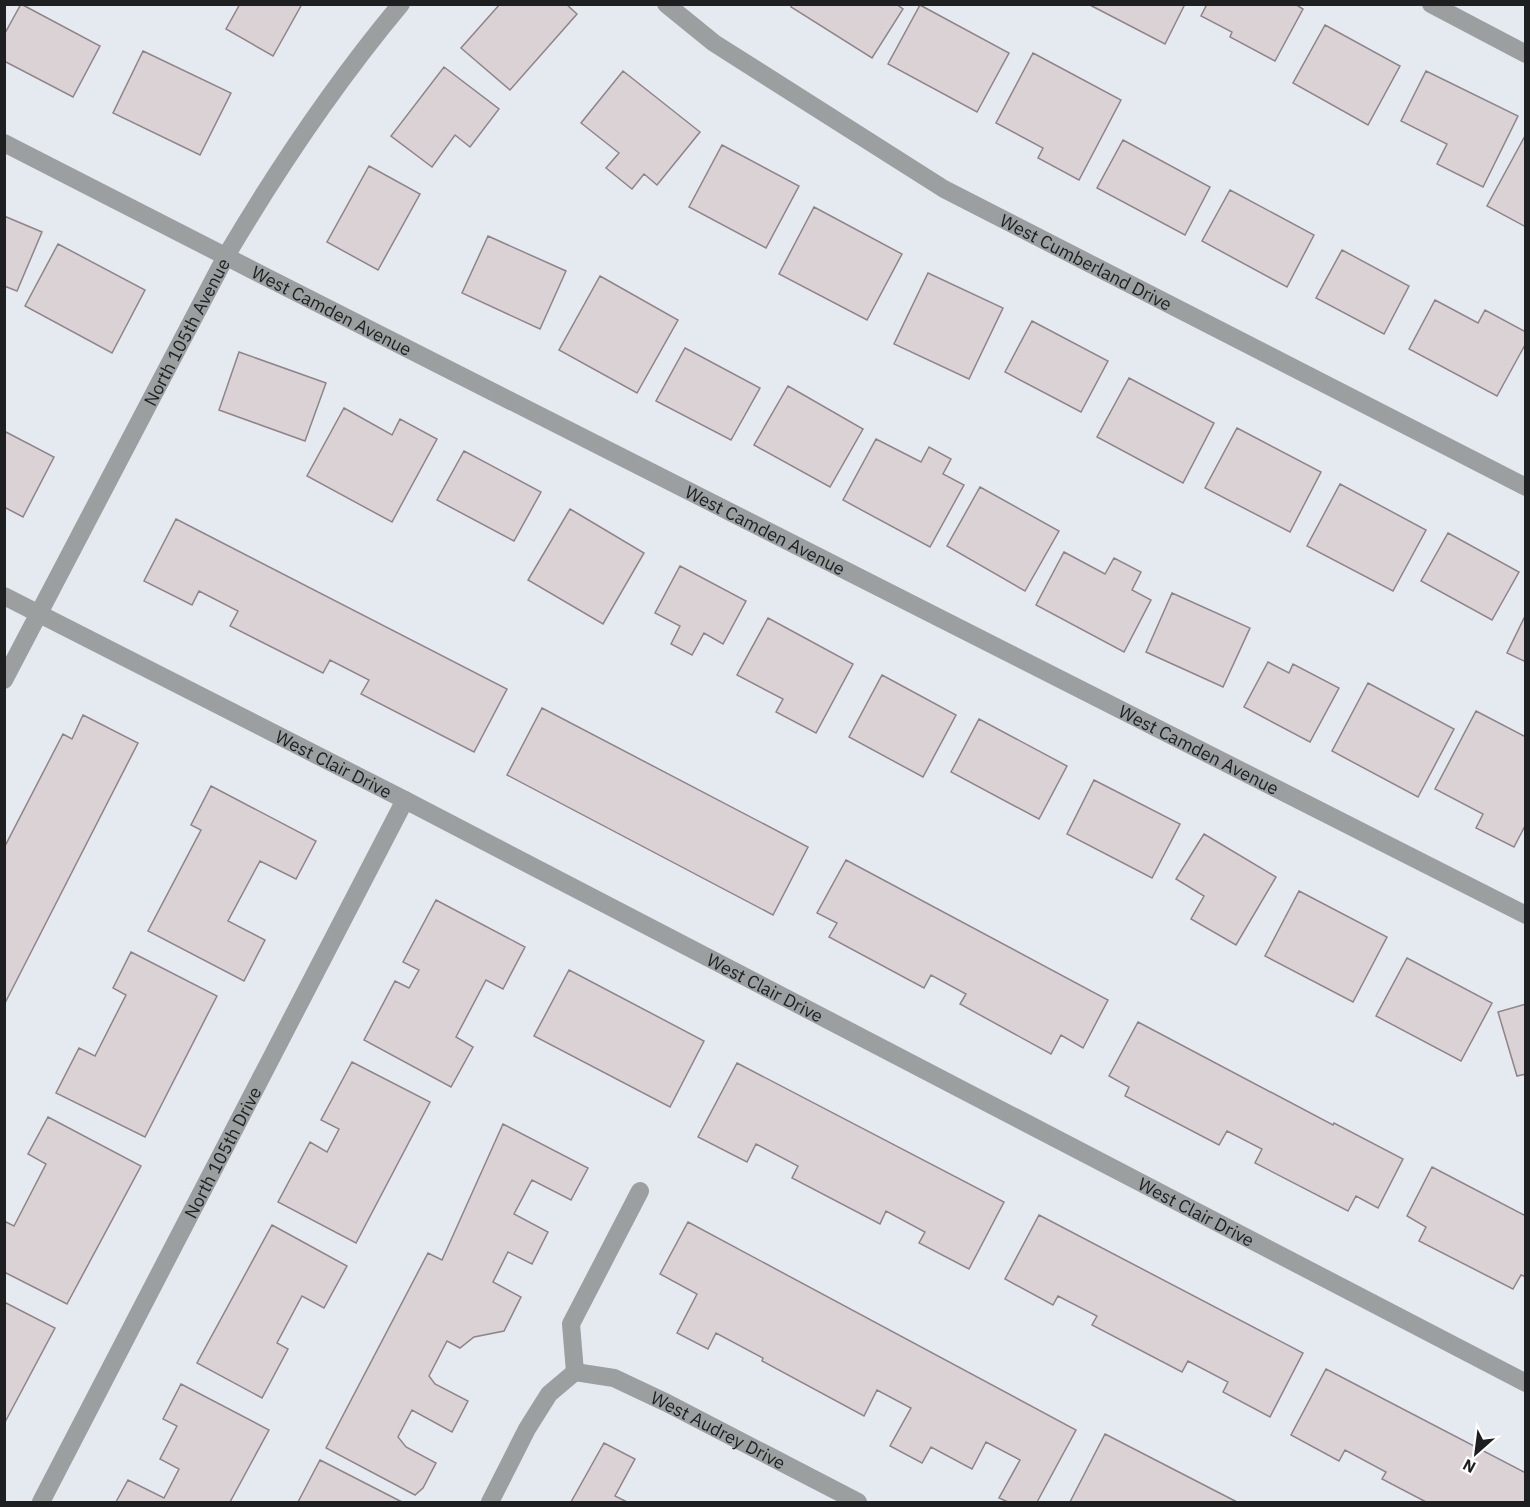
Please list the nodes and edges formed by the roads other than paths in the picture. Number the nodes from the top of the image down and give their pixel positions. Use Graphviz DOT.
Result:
graph roads {
  1 [pos="401,4"];
  2 [pos="666,4"];
  3 [pos="1431,4"];
  4 [pos="1526,54"];
  5 [pos="4,143"];
  6 [pos="226,256"];
  7 [pos="1526,487"];
  8 [pos="4,596"];
  9 [pos="40,614"];
  10 [pos="4,680"];
  11 [pos="405,800"];
  12 [pos="1526,915"];
  13 [pos="640,1191"];
  14 [pos="575,1372"];
  15 [pos="1526,1383"];
  16 [pos="41,1503"];
  17 [pos="489,1503"];
  18 [pos="858,1503"];
  1 -- 6 [label="street, North 105th Avenue"];
  2 -- 7 [label="street, West Cumberland Drive"];
  3 -- 4 [label="street"];
  5 -- 6 [label="street, West Camden Avenue"];
  6 -- 9 [label="street, North 105th Avenue"];
  6 -- 12 [label="street, West Camden Avenue"];
  8 -- 9 [label="street, West Clair Drive"];
  9 -- 10 [label="street, North 105th Avenue"];
  9 -- 11 [label="street, West Clair Drive"];
  11 -- 15 [label="street, West Clair Drive"];
  11 -- 16 [label="street, North 105th Drive"];
  13 -- 14 [label="street"];
  14 -- 17 [label="street"];
  14 -- 18 [label="street, West Audrey Drive"];
}
